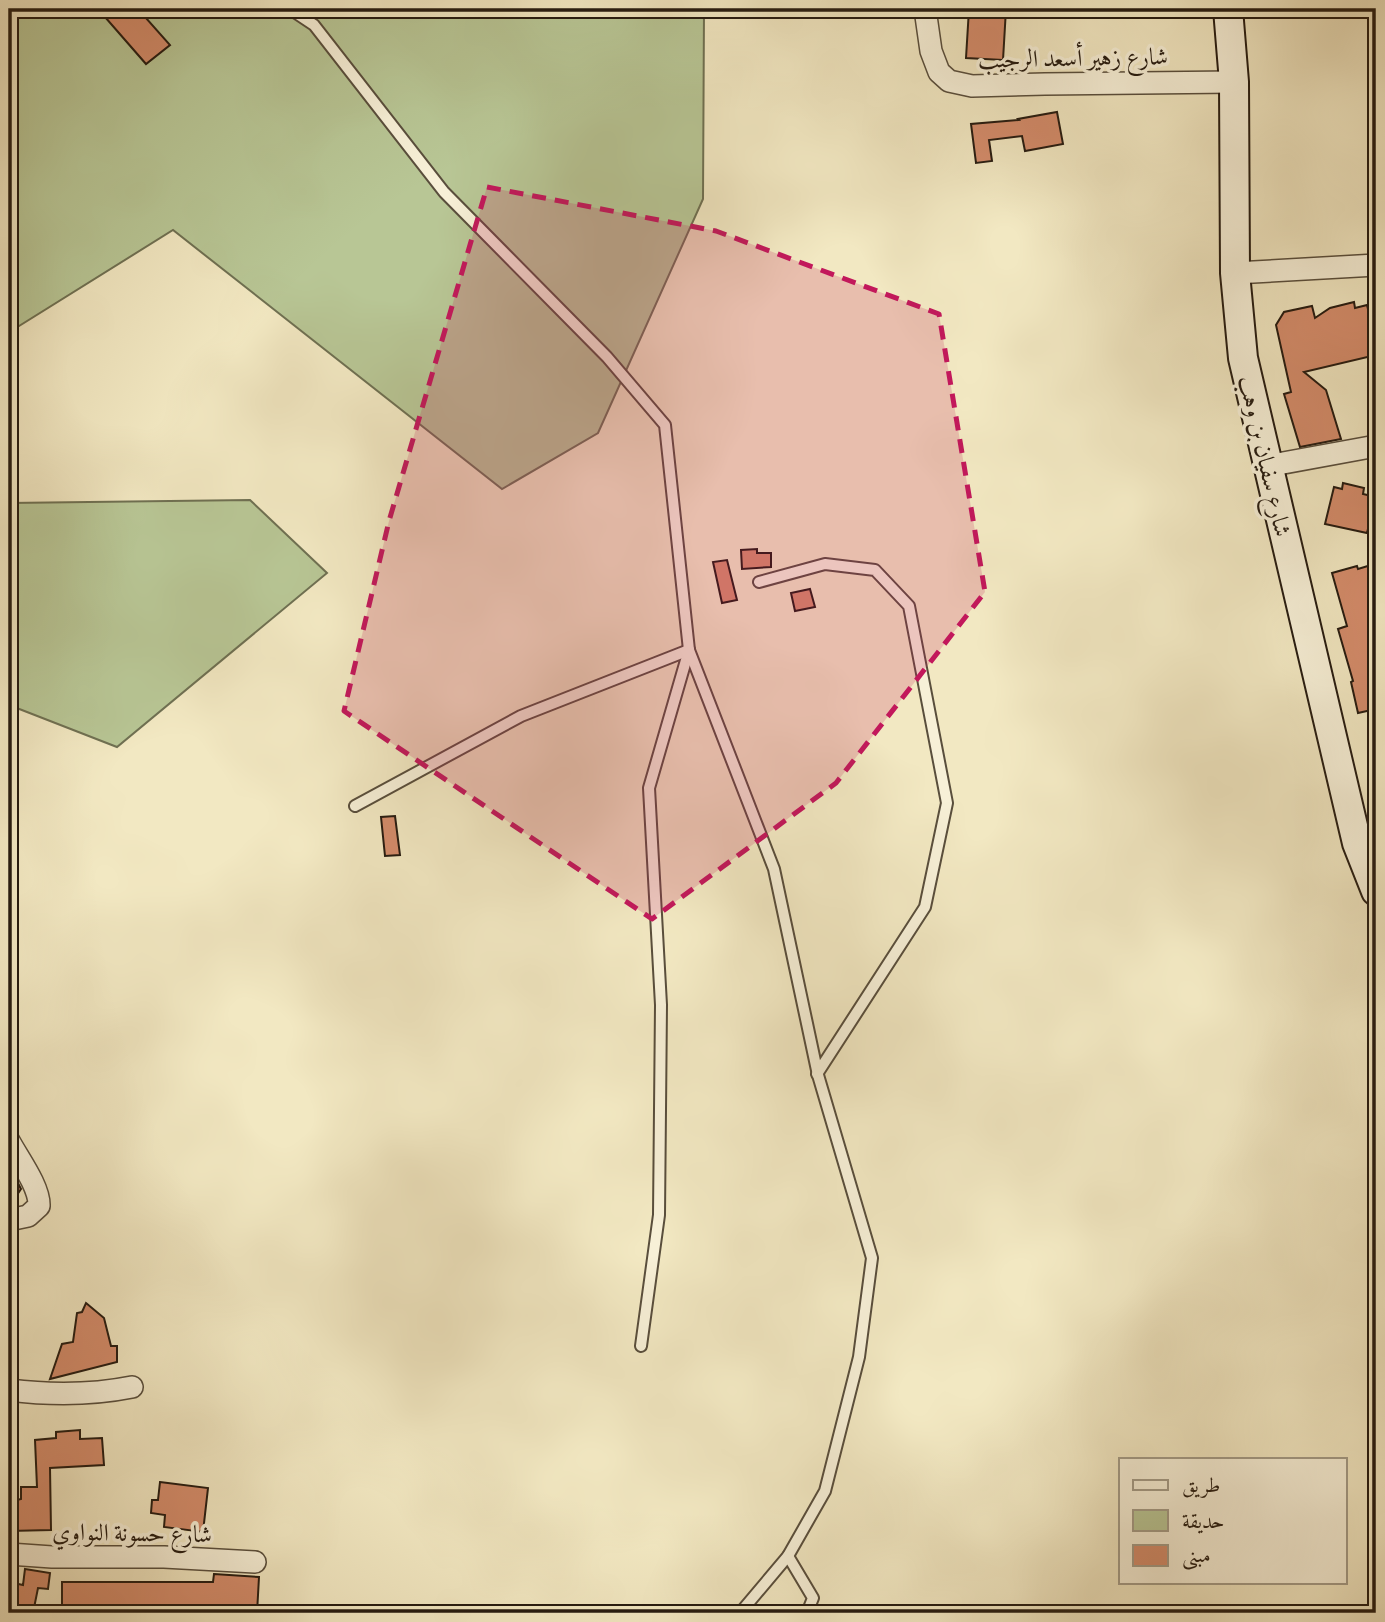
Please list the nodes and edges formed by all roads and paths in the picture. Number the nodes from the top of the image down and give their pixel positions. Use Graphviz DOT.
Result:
graph roads {
  1 [pos="290,9"];
  2 [pos="925,9"];
  3 [pos="1228,9"];
  4 [pos="1234,82"];
  5 [pos="1376,265"];
  6 [pos="1235,273"];
  7 [pos="1376,446"];
  8 [pos="1268,466"];
  9 [pos="759,582"];
  10 [pos="689,650"];
  11 [pos="355,806"];
  12 [pos="1376,891"];
  13 [pos="817,1074"];
  14 [pos="9,1141"];
  15 [pos="9,1220"];
  16 [pos="641,1346"];
  17 [pos="132,1387"];
  18 [pos="9,1390"];
  19 [pos="9,1554"];
  20 [pos="788,1556"];
  21 [pos="255,1562"];
  22 [pos="740,1613"];
  23 [pos="807,1613"];
  1 -- 10 [label="lane"];
  2 -- 4 [label="street, شارع زهير أسعد الرجيب"];
  3 -- 4 [label="street, شارع سفيان بن وهب"];
  4 -- 6 [label="street, شارع سفيان بن وهب"];
  5 -- 6 [label="street"];
  6 -- 8 [label="street, شارع سفيان بن وهب"];
  7 -- 8 [label="street"];
  8 -- 12 [label="street, شارع سفيان بن وهب"];
  9 -- 13 [label="lane"];
  10 -- 11 [label="lane"];
  10 -- 13 [label="lane"];
  10 -- 16 [label="lane"];
  13 -- 20 [label="lane"];
  14 -- 15 [label="street"];
  17 -- 18 [label="street"];
  19 -- 21 [label="street, شارع حسونة النواوي"];
  20 -- 22 [label="lane"];
  20 -- 23 [label="lane"];
}
